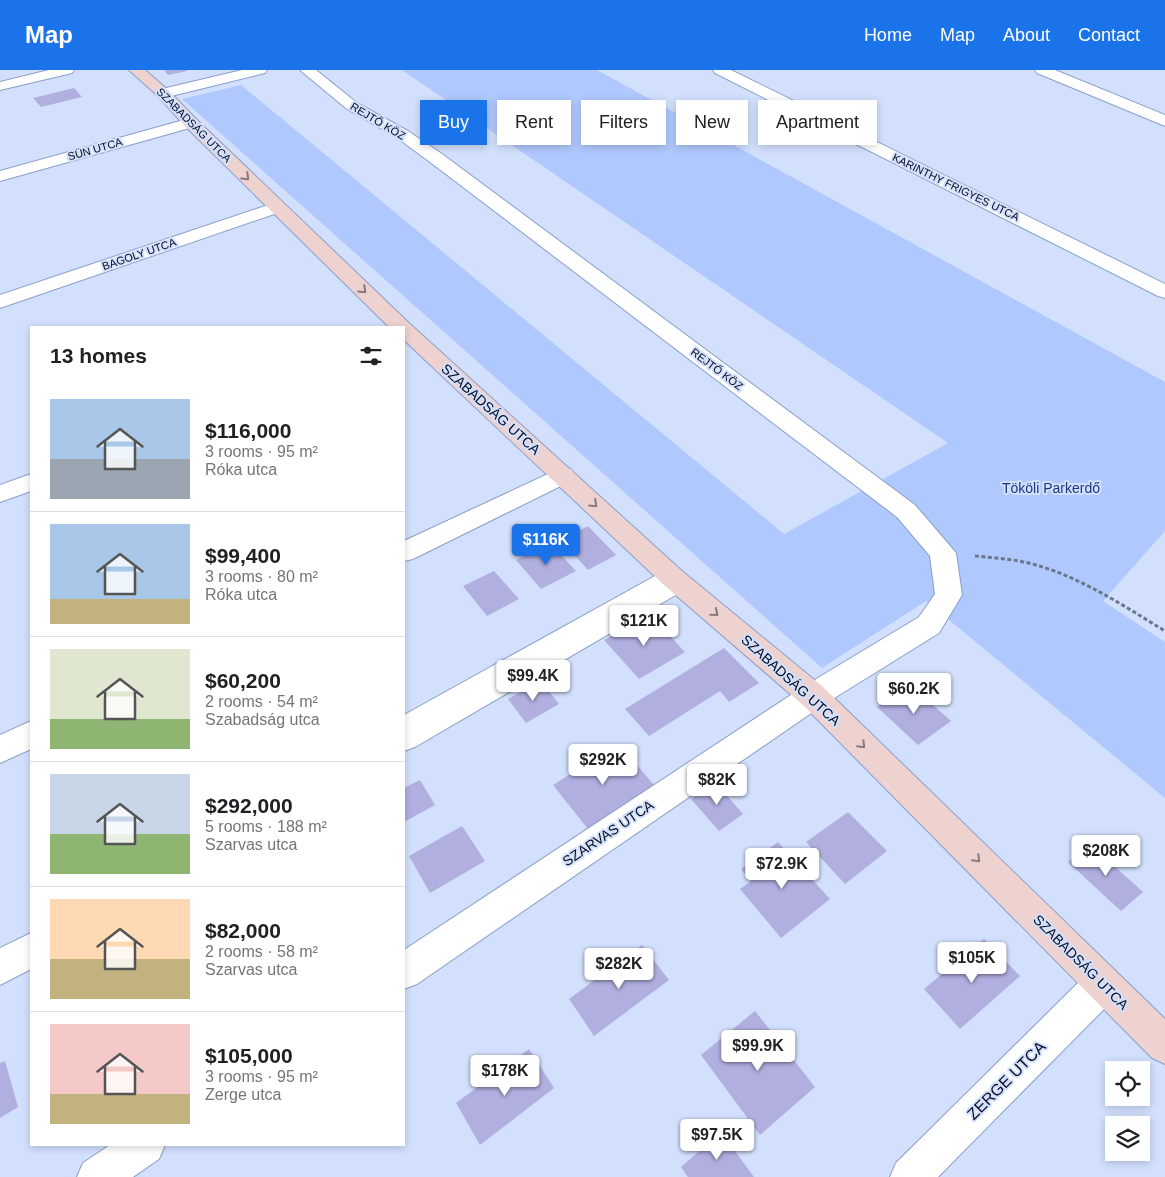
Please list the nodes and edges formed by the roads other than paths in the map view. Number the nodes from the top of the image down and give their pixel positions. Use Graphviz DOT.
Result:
graph roads {
  1 [pos="68,70"];
  2 [pos="136,70"];
  3 [pos="260,70"];
  4 [pos="306,70"];
  5 [pos="720,70"];
  6 [pos="1042,70"];
  7 [pos="0,86"];
  8 [pos="164,94"];
  9 [pos="1165,120"];
  10 [pos="191,122"];
  11 [pos="0,176"];
  12 [pos="277,206"];
  13 [pos="1165,292"];
  14 [pos="0,302"];
  15 [pos="400,326"];
  16 [pos="405,331"];
  17 [pos="563,475"];
  18 [pos="30,482"];
  19 [pos="0,494"];
  20 [pos="405,552"];
  21 [pos="673,578"];
  22 [pos="813,696"];
  23 [pos="405,729"];
  24 [pos="30,735"];
  25 [pos="405,737"];
  26 [pos="0,750"];
  27 [pos="30,942"];
  28 [pos="30,951"];
  29 [pos="0,959"];
  30 [pos="0,967"];
  31 [pos="405,970"];
  32 [pos="1103,984"];
  33 [pos="1165,1045"];
  34 [pos="143,1146"];
  35 [pos="97,1177"];
  36 [pos="910,1177"];
  1 -- 7 [label="street"];
  2 -- 8 [label="street, SZABADSÁG UTCA"];
  3 -- 8 [label="street"];
  4 -- 22 [label="street, REJTŐ KÖZ"];
  5 -- 13 [label="street, KARINTHY FRIGYES UTCA"];
  6 -- 9 [label="street"];
  8 -- 10 [label="street, SZABADSÁG UTCA"];
  10 -- 11 [label="street, SÜN UTCA"];
  10 -- 12 [label="street, SZABADSÁG UTCA, one-way"];
  12 -- 14 [label="street, BAGOLY UTCA"];
  12 -- 15 [label="street, SZABADSÁG UTCA, one-way"];
  16 -- 17 [label="street, SZABADSÁG UTCA"];
  17 -- 20 [label="street"];
  17 -- 21 [label="street, SZABADSÁG UTCA, one-way"];
  18 -- 19 [label="street"];
  21 -- 22 [label="street, SZABADSÁG UTCA, one-way"];
  21 -- 23 [label="street"];
  21 -- 25 [label="street"];
  22 -- 31 [label="street, SZARVAS UTCA"];
  22 -- 32 [label="street, SZABADSÁG UTCA, one-way"];
  24 -- 26 [label="street"];
  27 -- 29 [label="street"];
  28 -- 30 [label="street"];
  32 -- 33 [label="street, SZABADSÁG UTCA"];
  32 -- 36 [label="street, ZERGE UTCA"];
  34 -- 35 [label="street"];
}
